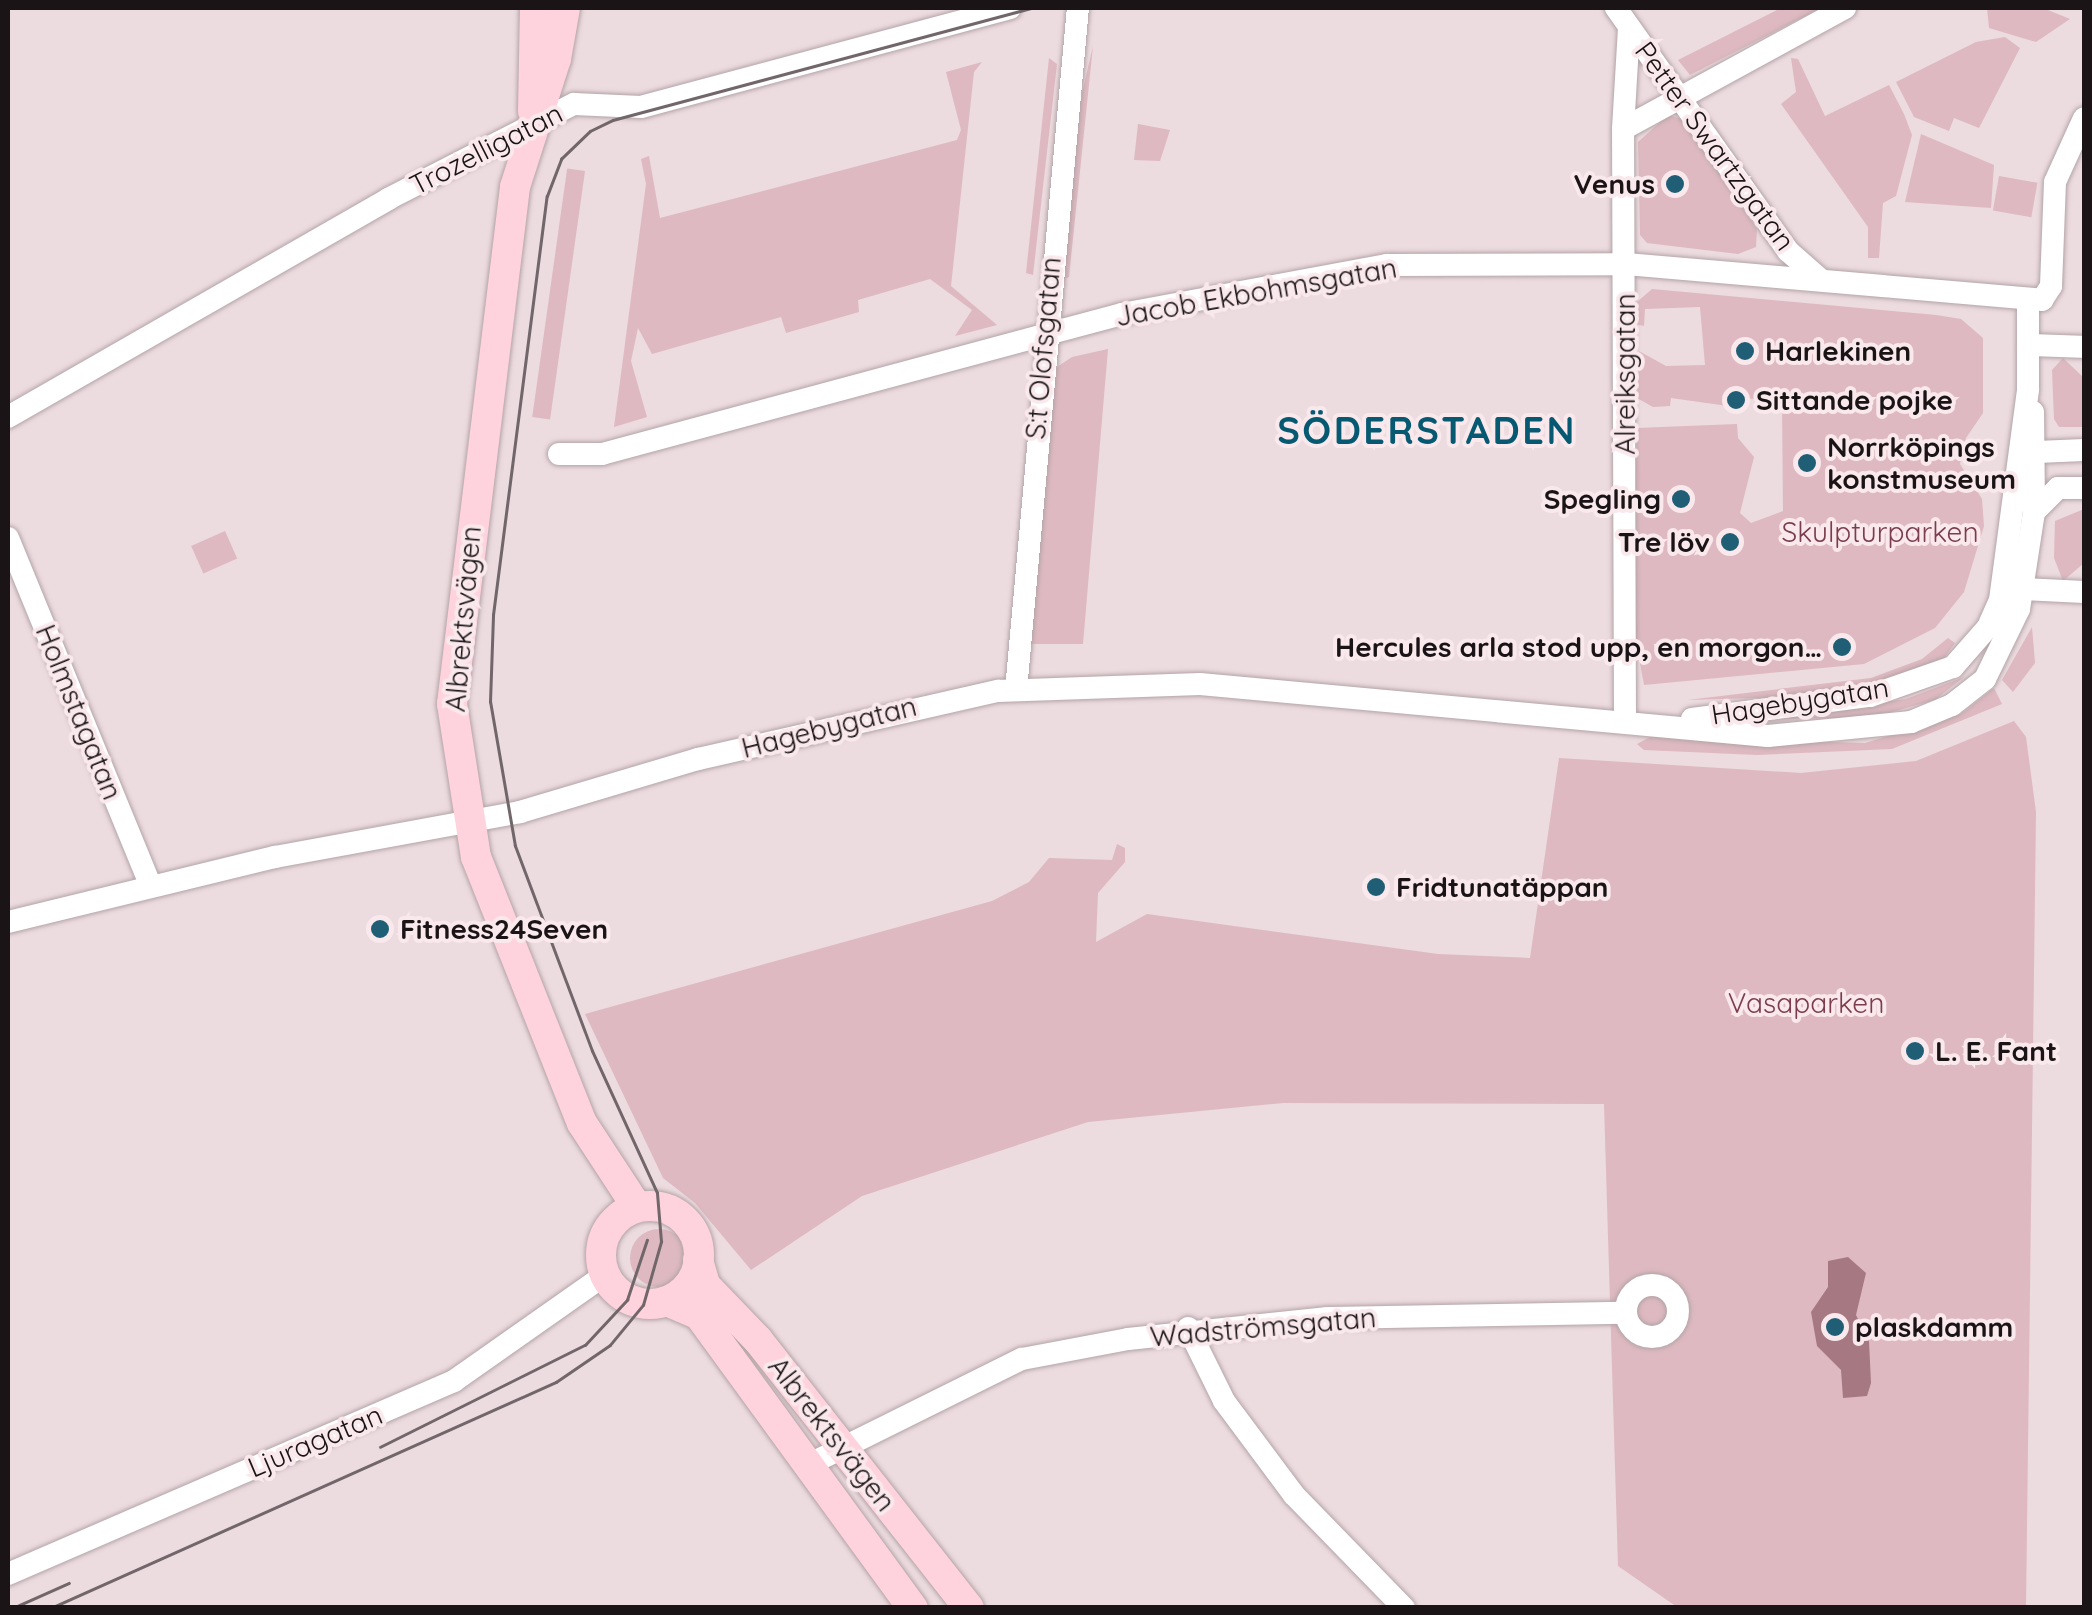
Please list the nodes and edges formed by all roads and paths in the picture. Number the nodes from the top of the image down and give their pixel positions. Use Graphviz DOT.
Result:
graph roads {
  1 [pos="535,8"];
  2 [pos="565,8"];
  3 [pos="1010,8"];
  4 [pos="1078,8"];
  5 [pos="1846,8"];
  6 [pos="1622,17"];
  7 [pos="1681,98"];
  8 [pos="2084,118"];
  9 [pos="535,124"];
  10 [pos="1623,129"];
  11 [pos="1626,264"];
  12 [pos="1821,280"];
  13 [pos="2035,300"];
  14 [pos="1044,334"];
  15 [pos="2028,345"];
  16 [pos="2084,347"];
  17 [pos="2028,389"];
  18 [pos="8,416"];
  19 [pos="2084,450"];
  20 [pos="2037,452"];
  21 [pos="559,454"];
  22 [pos="2016,467"];
  23 [pos="2084,488"];
  24 [pos="2039,503"];
  25 [pos="8,538"];
  26 [pos="2004,567"];
  27 [pos="2023,589"];
  28 [pos="2084,592"];
  29 [pos="1016,690"];
  30 [pos="1625,722"];
  31 [pos="1668,722"];
  32 [pos="467,823"];
  33 [pos="150,885"];
  34 [pos="8,922"];
  35 [pos="597,1154"];
  36 [pos="638,1207"];
  37 [pos="610,1228"];
  38 [pos="698,1260"];
  39 [pos="605,1275"];
  40 [pos="669,1302"];
  41 [pos="1626,1314"];
  42 [pos="1188,1328"];
  43 [pos="842,1446"];
  44 [pos="806,1466"];
  45 [pos="8,1574"];
  46 [pos="913,1608"];
  47 [pos="969,1608"];
  48 [pos="1404,1608"];
  1 -- 9 [label="main road, Albrektsvägen"];
  2 -- 9 [label="main road, Albrektsvägen"];
  3 -- 9 [label="street, Trozelligatan"];
  4 -- 14 [label="street, S:t Olofsgatan"];
  5 -- 7 [label="street"];
  6 -- 7 [label="street, Petter Swartzgatan"];
  6 -- 10 [label="street, Alreiksgatan"];
  7 -- 10 [label="street"];
  7 -- 12 [label="street, Petter Swartzgatan"];
  8 -- 13 [label="street"];
  9 -- 18 [label="street, Trozelligatan"];
  9 -- 32 [label="main road, Albrektsvägen"];
  10 -- 11 [label="street, Alreiksgatan"];
  11 -- 12 [label="street, Jacob Ekbohmsgatan"];
  11 -- 14 [label="street, Jacob Ekbohmsgatan"];
  11 -- 30 [label="street, Alreiksgatan"];
  12 -- 13 [label="street, Jacob Ekbohmsgatan"];
  13 -- 15 [label="street"];
  14 -- 21 [label="street, Jacob Ekbohmsgatan"];
  14 -- 29 [label="street, S:t Olofsgatan"];
  15 -- 16 [label="street"];
  15 -- 17 [label="street"];
  17 -- 20 [label="street"];
  17 -- 22 [label="street"];
  19 -- 20 [label="street"];
  20 -- 22 [label="street"];
  20 -- 24 [label="street, Hagebygatan"];
  22 -- 26 [label="street, Hagebygatan"];
  23 -- 24 [label="street"];
  24 -- 27 [label="street, Hagebygatan"];
  25 -- 33 [label="street, Holmstagatan"];
  26 -- 27 [label="street"];
  26 -- 31 [label="street, Hagebygatan"];
  27 -- 28 [label="street"];
  27 -- 31 [label="street, Hagebygatan"];
  29 -- 30 [label="street, Hagebygatan"];
  29 -- 32 [label="street, Hagebygatan"];
  30 -- 31 [label="street, Hagebygatan"];
  32 -- 33 [label="street, Hagebygatan"];
  32 -- 35 [label="main road, Albrektsvägen"];
  33 -- 34 [label="street, Hagebygatan"];
  35 -- 36 [label="main road, Albrektsvägen"];
  35 -- 37 [label="main road, Albrektsvägen"];
  36 -- 37 [label="main road"];
  36 -- 38 [label="main road"];
  37 -- 39 [label="main road"];
  38 -- 40 [label="main road"];
  38 -- 43 [label="main road, Albrektsvägen"];
  39 -- 40 [label="main road"];
  39 -- 45 [label="street, Ljuragatan"];
  40 -- 44 [label="main road, Albrektsvägen"];
  41 -- 42 [label="street, Wadströmsgatan"];
  42 -- 43 [label="street, Wadströmsgatan"];
  42 -- 48 [label="street"];
  43 -- 44 [label="street, Wadströmsgatan"];
  43 -- 47 [label="main road, Albrektsvägen"];
  44 -- 46 [label="main road, Albrektsvägen"];
}
